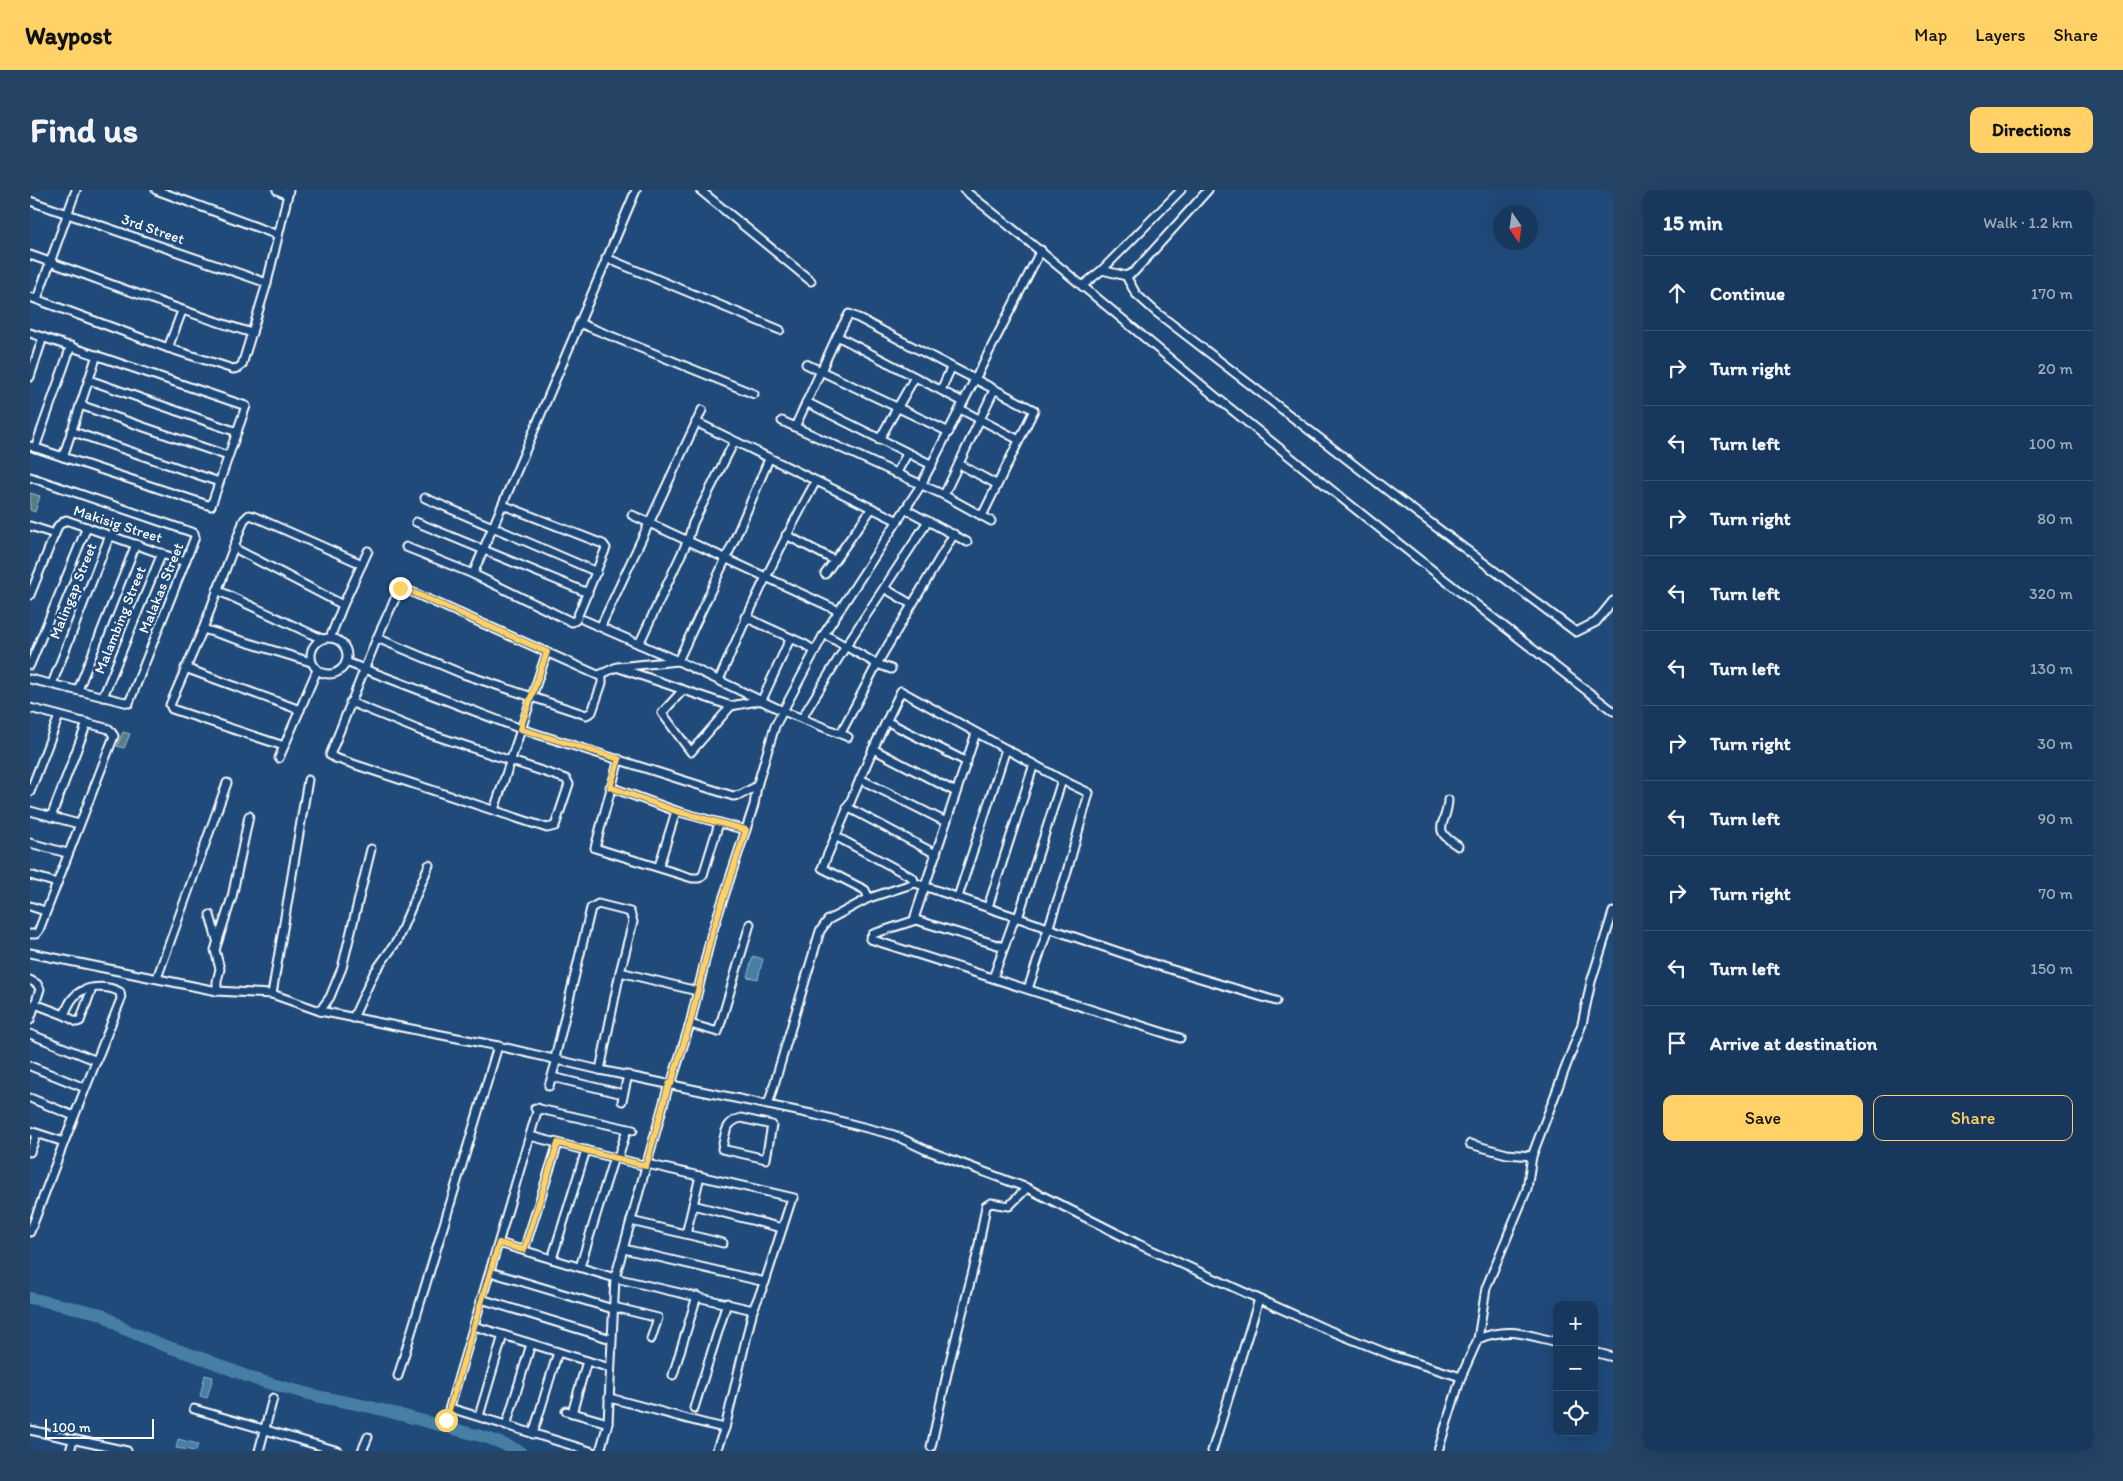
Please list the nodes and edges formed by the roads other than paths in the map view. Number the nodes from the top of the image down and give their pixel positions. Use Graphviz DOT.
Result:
graph roads {
  1 [pos="76,190"];
  2 [pos="156,190"];
  3 [pos="277,190"];
  4 [pos="636,190"];
  5 [pos="700,190"];
  6 [pos="964,190"];
  7 [pos="1181,190"];
  8 [pos="1208,190"];
  9 [pos="288,192"];
  10 [pos="30,201"];
  11 [pos="66,214"];
  12 [pos="278,235"];
  13 [pos="1041,250"];
  14 [pos="30,255"];
  15 [pos="606,258"];
  16 [pos="50,262"];
  17 [pos="1102,270"];
  18 [pos="1126,276"];
  19 [pos="811,281"];
  20 [pos="266,283"];
  21 [pos="1082,286"];
  22 [pos="34,298"];
  23 [pos="182,311"];
  24 [pos="579,323"];
  25 [pos="780,330"];
  26 [pos="30,333"];
  27 [pos="252,333"];
  28 [pos="836,336"];
  29 [pos="43,337"];
  30 [pos="71,346"];
  31 [pos="168,348"];
  32 [pos="97,355"];
  33 [pos="806,364"];
  34 [pos="950,368"];
  35 [pos="821,370"];
  36 [pos="30,377"];
  37 [pos="915,377"];
  38 [pos="89,380"];
  39 [pos="975,380"];
  40 [pos="941,390"];
  41 [pos="994,390"];
  42 [pos="754,394"];
  43 [pos="806,402"];
  44 [pos="80,405"];
  45 [pos="962,406"];
  46 [pos="898,407"];
  47 [pos="702,410"];
  48 [pos="979,420"];
  49 [pos="696,422"];
  50 [pos="782,422"];
  51 [pos="795,427"];
  52 [pos="71,431"];
  53 [pos="237,432"];
  54 [pos="949,432"];
  55 [pos="879,440"];
  56 [pos="1019,440"];
  57 [pos="734,442"];
  58 [pos="33,447"];
  59 [pos="907,454"];
  60 [pos="228,456"];
  61 [pos="63,457"];
  62 [pos="769,459"];
  63 [pos="959,464"];
  64 [pos="932,466"];
  65 [pos="896,474"];
  66 [pos="30,478"];
  67 [pos="816,481"];
  68 [pos="219,482"];
  69 [pos="996,484"];
  70 [pos="921,485"];
  71 [pos="944,495"];
  72 [pos="425,498"];
  73 [pos="503,505"];
  74 [pos="872,508"];
  75 [pos="907,510"];
  76 [pos="632,515"];
  77 [pos="982,516"];
  78 [pos="898,521"];
  79 [pos="928,521"];
  80 [pos="991,521"];
  81 [pos="416,522"];
  82 [pos="650,523"];
  83 [pos="30,526"];
  84 [pos="87,527"];
  85 [pos="493,528"];
  86 [pos="55,534"];
  87 [pos="954,534"];
  88 [pos="110,535"];
  89 [pos="786,535"];
  90 [pos="688,540"];
  91 [pos="967,542"];
  92 [pos="136,544"];
  93 [pos="406,547"];
  94 [pos="234,548"];
  95 [pos="482,550"];
  96 [pos="368,551"];
  97 [pos="162,553"];
  98 [pos="726,558"];
  99 [pos="834,560"];
  100 [pos="185,562"];
  101 [pos="362,564"];
  102 [pos="597,572"];
  103 [pos="473,574"];
  104 [pos="825,574"];
  105 [pos="765,577"];
  106 [pos="884,588"];
  107 [pos="217,590"];
  108 [pos="588,594"];
  109 [pos="30,595"];
  110 [pos="1613,601"];
  111 [pos="911,604"];
  112 [pos="343,605"];
  113 [pos="839,611"];
  114 [pos="745,617"];
  115 [pos="584,620"];
  116 [pos="601,626"];
  117 [pos="203,629"];
  118 [pos="824,634"];
  119 [pos="330,638"];
  120 [pos="377,638"];
  121 [pos="322,639"];
  122 [pos="790,639"];
  123 [pos="639,644"];
  124 [pos="846,646"];
  125 [pos="815,651"];
  126 [pos="547,652"];
  127 [pos="678,661"];
  128 [pos="312,662"];
  129 [pos="346,662"];
  130 [pos="876,664"];
  131 [pos="30,665"];
  132 [pos="185,668"];
  133 [pos="617,668"];
  134 [pos="365,669"];
  135 [pos="891,669"];
  136 [pos="317,670"];
  137 [pos="599,675"];
  138 [pos="30,679"];
  139 [pos="719,680"];
  140 [pos="52,684"];
  141 [pos="78,690"];
  142 [pos="683,690"];
  143 [pos="103,696"];
  144 [pos="532,697"];
  145 [pos="762,700"];
  146 [pos="350,702"];
  147 [pos="731,706"];
  148 [pos="31,709"];
  149 [pos="300,710"];
  150 [pos="783,711"];
  151 [pos="1613,711"];
  152 [pos="59,716"];
  153 [pos="802,718"];
  154 [pos="886,721"];
  155 [pos="87,723"];
  156 [pos="520,729"];
  157 [pos="976,733"];
  158 [pos="284,746"];
  159 [pos="873,749"];
  160 [pos="1006,749"];
  161 [pos="279,758"];
  162 [pos="619,759"];
  163 [pos="510,760"];
  164 [pos="966,762"];
  165 [pos="1034,764"];
  166 [pos="860,778"];
  167 [pos="308,780"];
  168 [pos="1062,780"];
  169 [pos="226,783"];
  170 [pos="757,786"];
  171 [pos="610,787"];
  172 [pos="30,792"];
  173 [pos="956,792"];
  174 [pos="1448,800"];
  175 [pos="847,807"];
  176 [pos="494,810"];
  177 [pos="30,811"];
  178 [pos="676,811"];
  179 [pos="249,816"];
  180 [pos="51,817"];
  181 [pos="946,822"];
  182 [pos="719,823"];
  183 [pos="78,824"];
  184 [pos="746,830"];
  185 [pos="835,836"];
  186 [pos="30,843"];
  187 [pos="1458,846"];
  188 [pos="371,849"];
  189 [pos="67,853"];
  190 [pos="936,854"];
  191 [pos="429,865"];
  192 [pos="659,866"];
  193 [pos="30,876"];
  194 [pos="56,883"];
  195 [pos="915,883"];
  196 [pos="925,886"];
  197 [pos="958,897"];
  198 [pos="869,898"];
  199 [pos="30,906"];
  200 [pos="988,908"];
  201 [pos="45,911"];
  202 [pos="1613,912"];
  203 [pos="210,915"];
  204 [pos="1017,917"];
  205 [pos="916,920"];
  206 [pos="750,924"];
  207 [pos="1047,928"];
  208 [pos="30,934"];
  209 [pos="217,940"];
  210 [pos="1004,947"];
  211 [pos="30,953"];
  212 [pos="620,972"];
  213 [pos="157,978"];
  214 [pos="993,978"];
  215 [pos="30,980"];
  216 [pos="92,988"];
  217 [pos="1028,989"];
  218 [pos="217,991"];
  219 [pos="697,991"];
  220 [pos="272,994"];
  221 [pos="1276,1001"];
  222 [pos="35,1004"];
  223 [pos="320,1011"];
  224 [pos="64,1015"];
  225 [pos="353,1018"];
  226 [pos="30,1020"];
  227 [pos="690,1024"];
  228 [pos="30,1034"];
  229 [pos="1180,1038"];
  230 [pos="498,1046"];
  231 [pos="556,1059"];
  232 [pos="97,1061"];
  233 [pos="30,1066"];
  234 [pos="600,1070"];
  235 [pos="628,1076"];
  236 [pos="552,1077"];
  237 [pos="670,1084"];
  238 [pos="549,1086"];
  239 [pos="86,1088"];
  240 [pos="30,1098"];
  241 [pos="768,1105"];
  242 [pos="74,1116"];
  243 [pos="34,1132"];
  244 [pos="530,1136"];
  245 [pos="64,1142"];
  246 [pos="558,1143"];
  247 [pos="1470,1144"];
  248 [pos="722,1149"];
  249 [pos="586,1150"];
  250 [pos="30,1152"];
  251 [pos="1532,1156"];
  252 [pos="616,1158"];
  253 [pos="647,1165"];
  254 [pos="700,1176"];
  255 [pos="1027,1188"];
  256 [pos="693,1205"];
  257 [pos="631,1221"];
  258 [pos="782,1228"];
  259 [pos="30,1232"];
  260 [pos="686,1234"];
  261 [pos="499,1243"];
  262 [pos="723,1243"];
  263 [pos="624,1248"];
  264 [pos="524,1250"];
  265 [pos="552,1259"];
  266 [pos="580,1267"];
  267 [pos="490,1272"];
  268 [pos="615,1278"];
  269 [pos="765,1282"];
  270 [pos="697,1296"];
  271 [pos="482,1299"];
  272 [pos="1259,1299"];
  273 [pos="728,1303"];
  274 [pos="614,1308"];
  275 [pos="753,1310"];
  276 [pos="474,1326"];
  277 [pos="503,1336"];
  278 [pos="612,1339"];
  279 [pos="652,1339"];
  280 [pos="1478,1339"];
  281 [pos="1553,1341"];
  282 [pos="531,1344"];
  283 [pos="558,1352"];
  284 [pos="1598,1353"];
  285 [pos="1613,1357"];
  286 [pos="587,1361"];
  287 [pos="610,1368"];
  288 [pos="398,1376"];
  289 [pos="673,1376"];
  290 [pos="1462,1378"];
  291 [pos="273,1398"];
  292 [pos="609,1398"];
  293 [pos="450,1408"];
  294 [pos="694,1408"];
  295 [pos="194,1409"];
  296 [pos="479,1416"];
  297 [pos="446,1420"];
  298 [pos="608,1423"];
  299 [pos="506,1426"];
  300 [pos="725,1428"];
  301 [pos="265,1429"];
  302 [pos="30,1430"];
  303 [pos="533,1434"];
  304 [pos="368,1437"];
  305 [pos="73,1441"];
  306 [pos="931,1447"];
  307 [pos="70,1451"];
  308 [pos="127,1451"];
  309 [pos="259,1451"];
  310 [pos="338,1451"];
  311 [pos="362,1451"];
  312 [pos="590,1451"];
  313 [pos="600,1451"];
  314 [pos="716,1451"];
  315 [pos="1212,1451"];
  316 [pos="1438,1451"];
  1 -- 11 [label="street"];
  2 -- 12 [label="street"];
  3 -- 9 [label="street"];
  4 -- 15 [label="street"];
  5 -- 19 [label="street"];
  6 -- 13 [label="street"];
  7 -- 17 [label="street"];
  8 -- 18 [label="street"];
  9 -- 12 [label="street"];
  10 -- 11 [label="street, 3rd Street"];
  11 -- 16 [label="street"];
  11 -- 20 [label="street, 3rd Street"];
  12 -- 20 [label="street"];
  13 -- 21 [label="street"];
  13 -- 39 [label="street"];
  14 -- 16 [label="street"];
  15 -- 24 [label="street"];
  15 -- 25 [label="street"];
  16 -- 22 [label="street"];
  16 -- 23 [label="street"];
  17 -- 18 [label="street"];
  17 -- 21 [label="street"];
  18 -- 110 [label="street"];
  20 -- 27 [label="street"];
  21 -- 151 [label="street"];
  22 -- 31 [label="street"];
  23 -- 27 [label="street"];
  23 -- 31 [label="street"];
  24 -- 42 [label="street"];
  24 -- 73 [label="street"];
  26 -- 29 [label="street"];
  27 -- 31 [label="street"];
  28 -- 34 [label="street"];
  28 -- 35 [label="street"];
  28 -- 37 [label="street"];
  29 -- 30 [label="street"];
  29 -- 36 [label="street"];
  30 -- 32 [label="street"];
  30 -- 58 [label="street"];
  32 -- 38 [label="street"];
  32 -- 53 [label="street"];
  33 -- 35 [label="street"];
  34 -- 39 [label="street"];
  34 -- 40 [label="street"];
  35 -- 43 [label="street"];
  35 -- 46 [label="street"];
  37 -- 40 [label="street"];
  37 -- 46 [label="street"];
  38 -- 44 [label="street"];
  38 -- 53 [label="street"];
  39 -- 41 [label="street"];
  39 -- 45 [label="street"];
  40 -- 45 [label="street"];
  41 -- 48 [label="street"];
  41 -- 56 [label="street"];
  43 -- 51 [label="street"];
  43 -- 55 [label="street"];
  44 -- 52 [label="street"];
  44 -- 60 [label="street"];
  45 -- 48 [label="street"];
  45 -- 54 [label="street"];
  46 -- 54 [label="street"];
  46 -- 55 [label="street"];
  47 -- 49 [label="street"];
  48 -- 56 [label="street"];
  48 -- 63 [label="street"];
  49 -- 57 [label="street"];
  49 -- 82 [label="street"];
  50 -- 51 [label="street"];
  51 -- 65 [label="street"];
  52 -- 61 [label="street"];
  52 -- 68 [label="street"];
  53 -- 60 [label="street"];
  54 -- 64 [label="street"];
  55 -- 59 [label="street"];
  56 -- 69 [label="street"];
  57 -- 62 [label="street"];
  57 -- 90 [label="street"];
  58 -- 61 [label="street"];
  59 -- 64 [label="street"];
  59 -- 65 [label="street"];
  60 -- 68 [label="street"];
  61 -- 68 [label="street"];
  62 -- 67 [label="street"];
  62 -- 98 [label="street"];
  63 -- 69 [label="street"];
  63 -- 71 [label="street"];
  64 -- 70 [label="street"];
  65 -- 70 [label="street"];
  66 -- 100 [label="street, Malakas Street"];
  67 -- 74 [label="street"];
  67 -- 89 [label="street"];
  69 -- 77 [label="street"];
  70 -- 71 [label="street"];
  70 -- 75 [label="street"];
  71 -- 77 [label="street"];
  72 -- 85 [label="street"];
  73 -- 85 [label="street"];
  73 -- 102 [label="street"];
  74 -- 78 [label="street"];
  74 -- 99 [label="street"];
  75 -- 78 [label="street"];
  75 -- 79 [label="street"];
  76 -- 82 [label="street"];
  77 -- 80 [label="street"];
  78 -- 113 [label="street"];
  79 -- 87 [label="street"];
  79 -- 106 [label="street"];
  81 -- 95 [label="street"];
  82 -- 90 [label="street"];
  82 -- 116 [label="street"];
  83 -- 86 [label="street"];
  84 -- 86 [label="street, Makisig Street"];
  84 -- 88 [label="street, Makisig Street"];
  84 -- 131 [label="street"];
  85 -- 95 [label="street"];
  85 -- 102 [label="street"];
  86 -- 109 [label="street"];
  87 -- 91 [label="street"];
  87 -- 111 [label="street"];
  88 -- 92 [label="street, Makisig Street"];
  88 -- 140 [label="street, Malingap Street"];
  89 -- 99 [label="street"];
  89 -- 105 [label="street"];
  90 -- 98 [label="street"];
  90 -- 123 [label="street"];
  92 -- 97 [label="street, Makisig Street"];
  92 -- 141 [label="street"];
  93 -- 103 [label="street"];
  94 -- 101 [label="street"];
  94 -- 107 [label="street"];
  94 -- 112 [label="street"];
  95 -- 103 [label="street"];
  95 -- 108 [label="street"];
  96 -- 101 [label="street"];
  97 -- 100 [label="street, Makisig Street"];
  97 -- 143 [label="street, Malambing Street"];
  98 -- 105 [label="street"];
  98 -- 127 [label="street"];
  99 -- 104 [label="street"];
  100 -- 143 [label="street, Malakas Street"];
  101 -- 112 [label="street"];
  102 -- 108 [label="street"];
  103 -- 108 [label="street"];
  105 -- 113 [label="street"];
  105 -- 114 [label="street"];
  106 -- 111 [label="street"];
  106 -- 124 [label="street"];
  107 -- 117 [label="street"];
  107 -- 121 [label="street"];
  111 -- 130 [label="street"];
  112 -- 119 [label="street"];
  113 -- 118 [label="street"];
  114 -- 122 [label="street"];
  114 -- 139 [label="street"];
  115 -- 116 [label="street"];
  116 -- 123 [label="street"];
  117 -- 128 [label="street"];
  117 -- 132 [label="street"];
  118 -- 124 [label="street"];
  118 -- 125 [label="street"];
  119 -- 121 [label="street"];
  119 -- 129 [label="street"];
  120 -- 126 [label="street"];
  120 -- 134 [label="street"];
  120 -- 144 [label="street"];
  121 -- 128 [label="street"];
  122 -- 125 [label="street"];
  122 -- 145 [label="street"];
  123 -- 127 [label="street"];
  124 -- 130 [label="street"];
  124 -- 153 [label="street"];
  125 -- 150 [label="street"];
  126 -- 137 [label="street"];
  126 -- 144 [label="street"];
  127 -- 133 [label="street"];
  127 -- 139 [label="street"];
  128 -- 136 [label="street"];
  129 -- 134 [label="street"];
  129 -- 136 [label="street"];
  130 -- 135 [label="street"];
  130 -- 153 [label="street"];
  132 -- 149 [label="street"];
  132 -- 158 [label="street"];
  133 -- 137 [label="street"];
  133 -- 142 [label="street"];
  134 -- 146 [label="street"];
  134 -- 156 [label="street"];
  136 -- 149 [label="street"];
  137 -- 144 [label="street"];
  138 -- 140 [label="street"];
  139 -- 145 [label="street"];
  140 -- 141 [label="street"];
  141 -- 143 [label="street"];
  142 -- 147 [label="street"];
  142 -- 147 [label="street"];
  144 -- 156 [label="street"];
  145 -- 147 [label="street"];
  145 -- 150 [label="street"];
  146 -- 163 [label="street"];
  146 -- 176 [label="street"];
  148 -- 152 [label="street"];
  149 -- 158 [label="street"];
  150 -- 153 [label="street"];
  150 -- 170 [label="street"];
  152 -- 155 [label="street"];
  152 -- 172 [label="street"];
  154 -- 157 [label="street"];
  154 -- 159 [label="street"];
  154 -- 164 [label="street"];
  155 -- 180 [label="street"];
  155 -- 183 [label="street"];
  156 -- 162 [label="street"];
  156 -- 163 [label="street"];
  157 -- 160 [label="street"];
  157 -- 164 [label="street"];
  158 -- 161 [label="street"];
  159 -- 166 [label="street"];
  159 -- 173 [label="street"];
  160 -- 165 [label="street"];
  160 -- 197 [label="street"];
  162 -- 170 [label="street"];
  162 -- 171 [label="street"];
  163 -- 176 [label="street"];
  163 -- 176 [label="street"];
  164 -- 173 [label="street"];
  165 -- 168 [label="street"];
  165 -- 200 [label="street"];
  166 -- 175 [label="street"];
  166 -- 181 [label="street"];
  167 -- 220 [label="street"];
  168 -- 204 [label="street"];
  168 -- 207 [label="street"];
  169 -- 213 [label="street"];
  170 -- 184 [label="street"];
  171 -- 178 [label="street"];
  171 -- 192 [label="street"];
  173 -- 181 [label="street"];
  174 -- 187 [label="street"];
  175 -- 185 [label="street"];
  175 -- 190 [label="street"];
  177 -- 180 [label="street"];
  178 -- 182 [label="street"];
  178 -- 192 [label="street"];
  179 -- 209 [label="street"];
  180 -- 183 [label="street"];
  181 -- 190 [label="street"];
  182 -- 184 [label="street"];
  182 -- 192 [label="street"];
  183 -- 189 [label="street"];
  184 -- 219 [label="street"];
  185 -- 195 [label="street"];
  185 -- 198 [label="street"];
  186 -- 189 [label="street"];
  188 -- 223 [label="street"];
  189 -- 194 [label="street"];
  190 -- 196 [label="street"];
  191 -- 225 [label="street"];
  193 -- 194 [label="street"];
  194 -- 201 [label="street"];
  195 -- 196 [label="street"];
  195 -- 198 [label="street"];
  196 -- 197 [label="street"];
  196 -- 205 [label="street"];
  197 -- 200 [label="street"];
  198 -- 241 [label="street"];
  199 -- 201 [label="street"];
  200 -- 204 [label="street"];
  201 -- 208 [label="street"];
  202 -- 251 [label="street"];
  203 -- 209 [label="street"];
  204 -- 207 [label="street"];
  204 -- 210 [label="street"];
  205 -- 210 [label="street"];
  205 -- 214 [label="street"];
  206 -- 227 [label="street"];
  207 -- 217 [label="street"];
  207 -- 221 [label="street"];
  209 -- 218 [label="street"];
  210 -- 214 [label="street"];
  211 -- 213 [label="street"];
  212 -- 219 [label="street"];
  212 -- 231 [label="street"];
  212 -- 234 [label="street"];
  213 -- 218 [label="street"];
  214 -- 217 [label="street"];
  215 -- 222 [label="street"];
  216 -- 224 [label="street"];
  216 -- 224 [label="street"];
  216 -- 232 [label="street"];
  217 -- 229 [label="street"];
  218 -- 220 [label="street"];
  219 -- 227 [label="street"];
  220 -- 223 [label="street"];
  222 -- 224 [label="street"];
  222 -- 226 [label="street"];
  223 -- 225 [label="street"];
  225 -- 230 [label="street"];
  227 -- 237 [label="street"];
  228 -- 232 [label="street"];
  230 -- 231 [label="street"];
  230 -- 288 [label="street"];
  231 -- 234 [label="street"];
  231 -- 236 [label="street"];
  232 -- 239 [label="street"];
  233 -- 239 [label="street"];
  234 -- 235 [label="street"];
  235 -- 236 [label="street"];
  235 -- 237 [label="street"];
  236 -- 238 [label="street"];
  237 -- 241 [label="street"];
  237 -- 253 [label="street"];
  239 -- 242 [label="street"];
  240 -- 242 [label="street"];
  241 -- 255 [label="street"];
  242 -- 245 [label="street"];
  243 -- 245 [label="street"];
  243 -- 250 [label="street"];
  244 -- 246 [label="street"];
  244 -- 252 [label="street"];
  244 -- 261 [label="street"];
  245 -- 259 [label="street"];
  246 -- 249 [label="street"];
  246 -- 264 [label="street"];
  247 -- 251 [label="street"];
  248 -- 248 [label="street"];
  249 -- 252 [label="street"];
  249 -- 265 [label="street"];
  251 -- 280 [label="street"];
  252 -- 253 [label="street"];
  252 -- 266 [label="street"];
  253 -- 254 [label="street"];
  253 -- 257 [label="street"];
  254 -- 256 [label="street"];
  254 -- 258 [label="street"];
  255 -- 272 [label="street"];
  255 -- 306 [label="street"];
  256 -- 258 [label="street"];
  256 -- 260 [label="street"];
  257 -- 260 [label="street"];
  257 -- 263 [label="street"];
  258 -- 269 [label="street"];
  260 -- 262 [label="street"];
  261 -- 264 [label="street"];
  261 -- 267 [label="street"];
  263 -- 268 [label="street"];
  263 -- 269 [label="street"];
  264 -- 265 [label="street"];
  265 -- 266 [label="street"];
  266 -- 268 [label="street"];
  267 -- 271 [label="street"];
  267 -- 274 [label="street"];
  268 -- 270 [label="street"];
  268 -- 274 [label="street"];
  269 -- 275 [label="street"];
  270 -- 273 [label="street"];
  270 -- 289 [label="street"];
  271 -- 276 [label="street"];
  271 -- 278 [label="street"];
  272 -- 290 [label="street"];
  272 -- 315 [label="street"];
  273 -- 275 [label="street"];
  273 -- 294 [label="street"];
  274 -- 278 [label="street"];
  274 -- 279 [label="street"];
  275 -- 300 [label="street"];
  276 -- 277 [label="street"];
  276 -- 293 [label="street"];
  277 -- 282 [label="street"];
  277 -- 296 [label="street"];
  278 -- 287 [label="street"];
  280 -- 281 [label="street"];
  280 -- 290 [label="street"];
  282 -- 283 [label="street"];
  282 -- 299 [label="street"];
  283 -- 286 [label="street"];
  283 -- 303 [label="street"];
  284 -- 285 [label="street"];
  286 -- 287 [label="street"];
  286 -- 298 [label="street"];
  287 -- 292 [label="street"];
  290 -- 316 [label="street"];
  291 -- 301 [label="street"];
  292 -- 298 [label="street"];
  292 -- 300 [label="street"];
  293 -- 296 [label="street"];
  293 -- 297 [label="street"];
  295 -- 301 [label="street"];
  296 -- 299 [label="street"];
  298 -- 313 [label="street"];
  299 -- 303 [label="street"];
  300 -- 314 [label="street"];
  301 -- 309 [label="street"];
  301 -- 310 [label="street"];
  302 -- 305 [label="street"];
  303 -- 312 [label="street"];
  304 -- 311 [label="street"];
  305 -- 307 [label="street"];
  305 -- 308 [label="street"];
}
